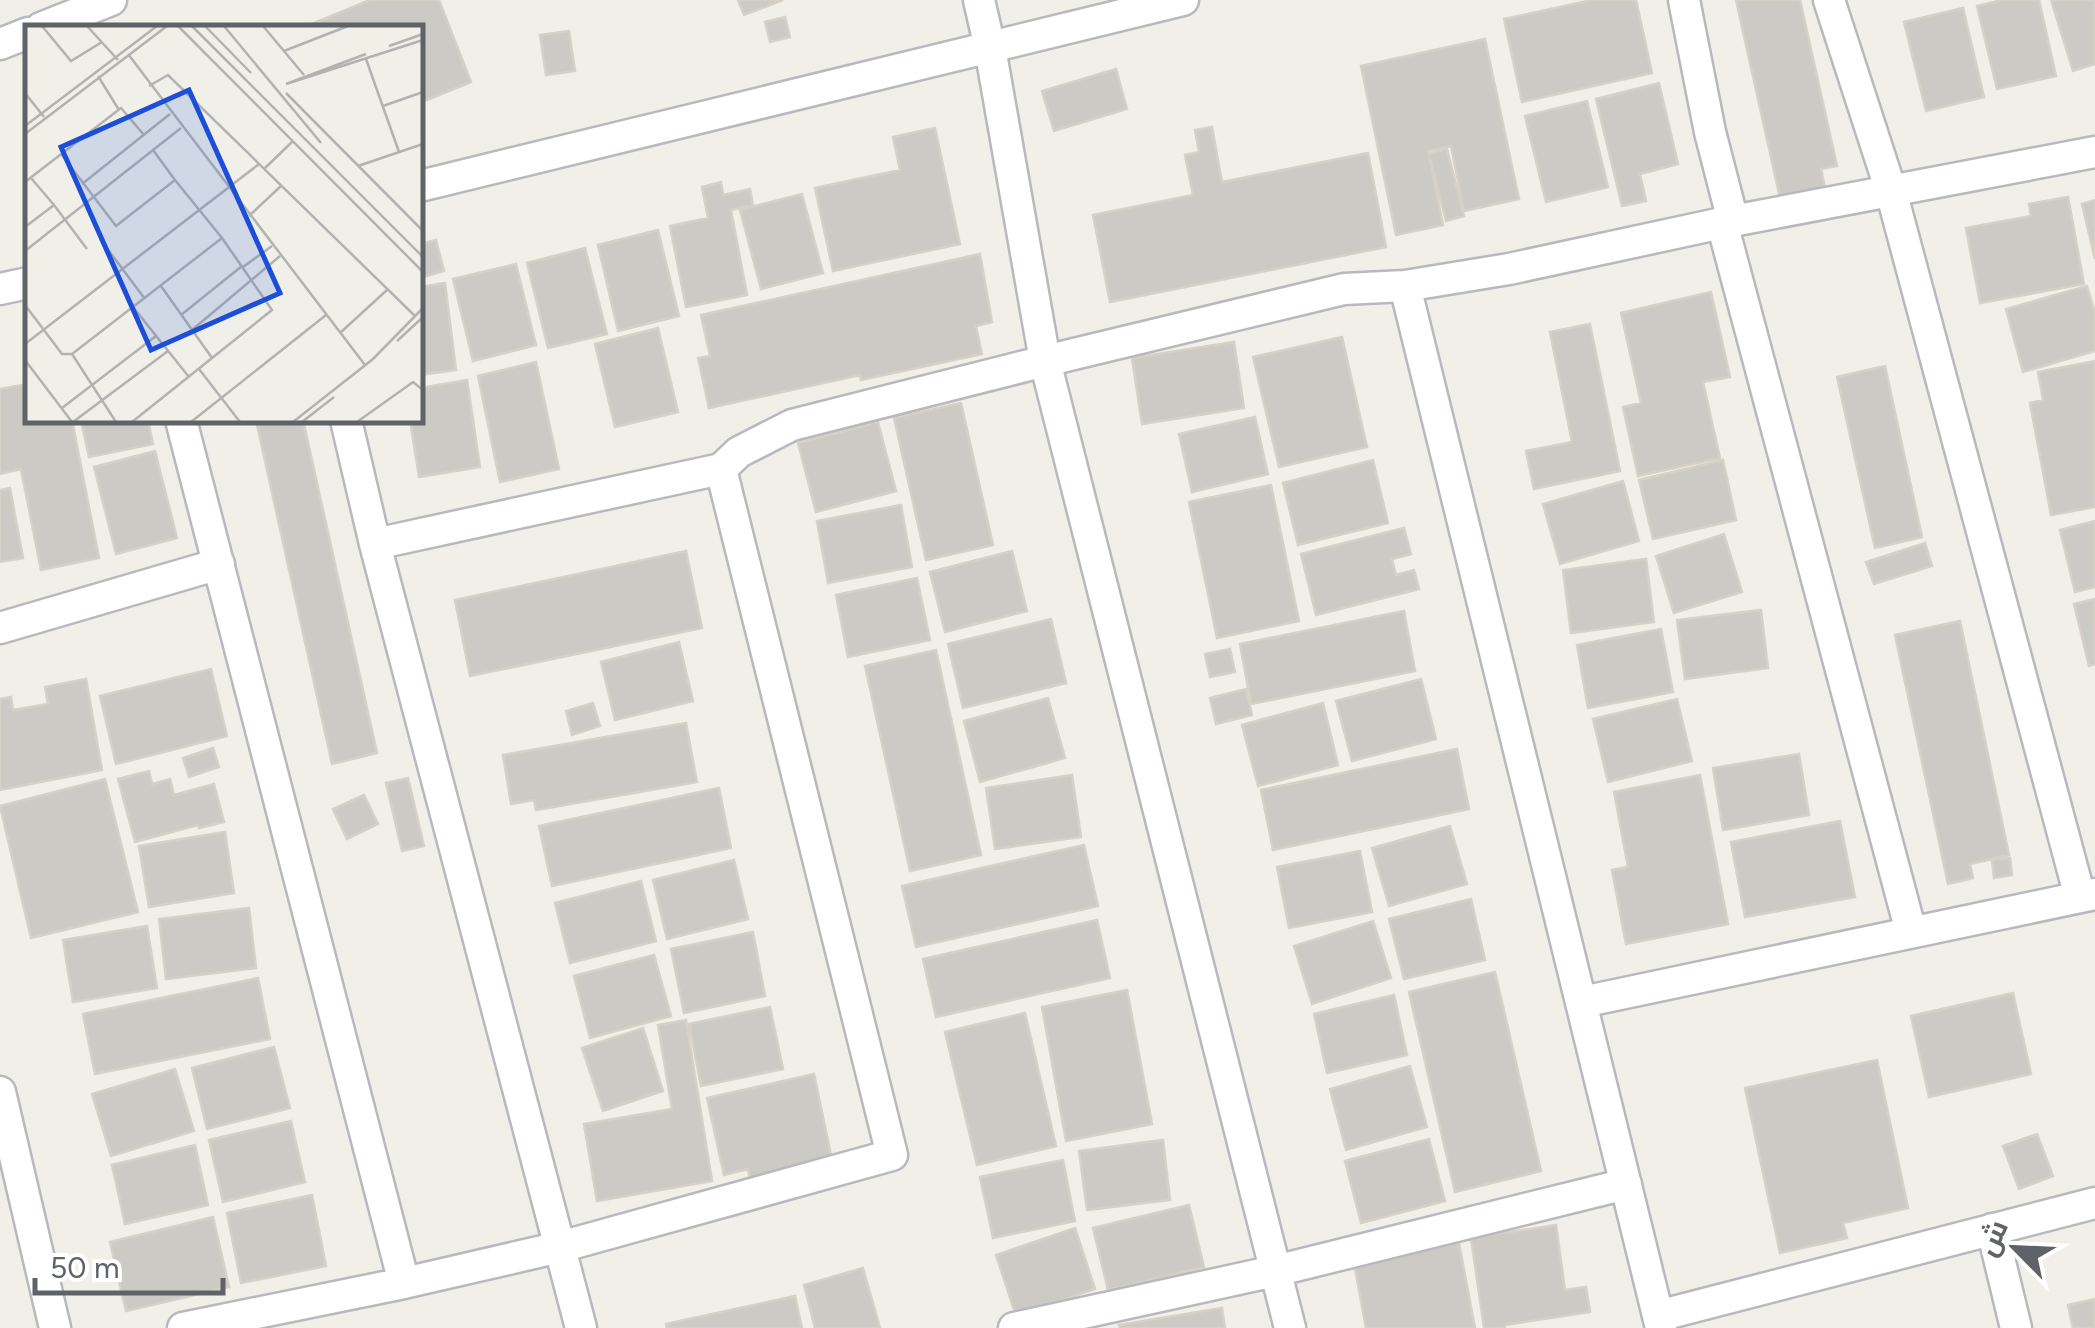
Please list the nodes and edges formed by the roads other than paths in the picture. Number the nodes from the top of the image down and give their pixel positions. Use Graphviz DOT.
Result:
graph roads {
  1 [pos="111,0"];
  2 [pos="978,0"];
  3 [pos="1183,0"];
  4 [pos="1684,0"];
  5 [pos="1829,0"];
  6 [pos="48,25"];
  7 [pos="25,34"];
  8 [pos="0,44"];
  9 [pos="990,48"];
  10 [pos="2095,152"];
  11 [pos="422,186"];
  12 [pos="1891,191"];
  13 [pos="1728,222"];
  14 [pos="25,284"];
  15 [pos="1405,286"];
  16 [pos="0,289"];
  17 [pos="1045,361"];
  18 [pos="182,422"];
  19 [pos="346,422"];
  20 [pos="721,469"];
  21 [pos="375,544"];
  22 [pos="220,564"];
  23 [pos="0,628"];
  24 [pos="2087,895"];
  25 [pos="1911,932"];
  26 [pos="1582,1002"];
  27 [pos="0,1092"];
  28 [pos="1626,1184"];
  29 [pos="2095,1202"];
  30 [pos="1992,1229"];
  31 [pos="560,1247"];
  32 [pos="1276,1270"];
  33 [pos="404,1283"];
  34 [pos="1660,1322"];
  35 [pos="55,1328"];
  36 [pos="183,1328"];
  37 [pos="580,1328"];
  38 [pos="1014,1328"];
  39 [pos="1290,1328"];
  40 [pos="2016,1328"];
  1 -- 6 [label="street"];
  2 -- 9 [label="street"];
  3 -- 9 [label="street"];
  4 -- 13 [label="street"];
  5 -- 12 [label="street"];
  7 -- 8 [label="street"];
  9 -- 11 [label="street"];
  9 -- 17 [label="street"];
  10 -- 12 [label="street"];
  12 -- 13 [label="street"];
  12 -- 24 [label="street"];
  13 -- 15 [label="street"];
  13 -- 25 [label="street"];
  14 -- 16 [label="street"];
  15 -- 17 [label="street"];
  15 -- 26 [label="street"];
  17 -- 20 [label="street"];
  17 -- 32 [label="street"];
  18 -- 22 [label="street"];
  19 -- 21 [label="street"];
  20 -- 21 [label="street"];
  20 -- 31 [label="street"];
  21 -- 31 [label="street"];
  22 -- 23 [label="street"];
  22 -- 33 [label="street"];
  24 -- 25 [label="street"];
  25 -- 26 [label="street"];
  26 -- 28 [label="street"];
  27 -- 35 [label="street"];
  28 -- 32 [label="street"];
  28 -- 34 [label="street"];
  29 -- 30 [label="street"];
  30 -- 34 [label="street"];
  30 -- 40 [label="street"];
  31 -- 33 [label="street"];
  31 -- 37 [label="street"];
  32 -- 38 [label="street"];
  32 -- 39 [label="street"];
  33 -- 36 [label="street"];
}
